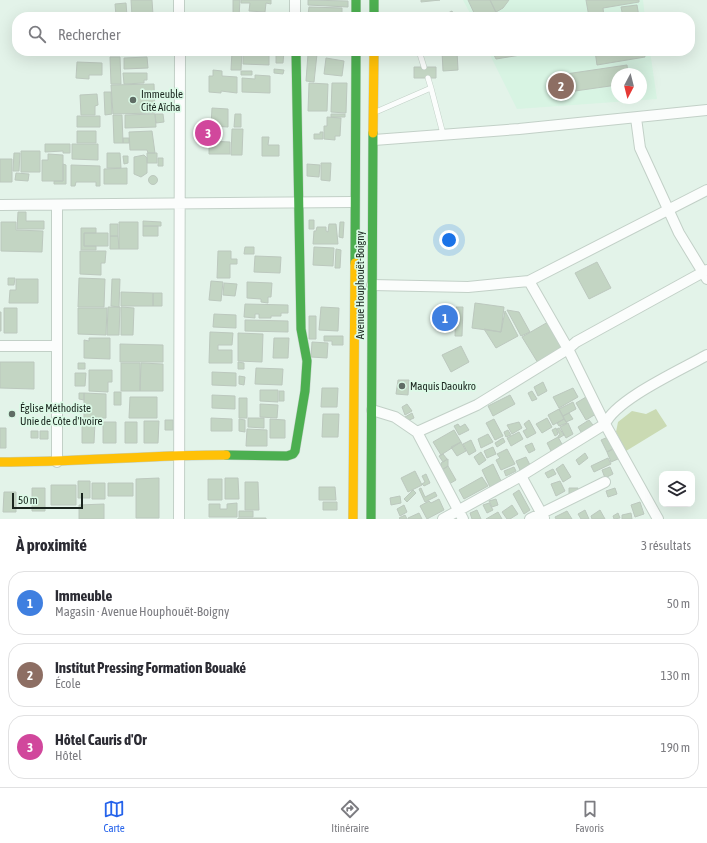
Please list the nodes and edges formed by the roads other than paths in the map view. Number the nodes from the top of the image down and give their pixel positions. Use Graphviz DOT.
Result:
graph roads {
  1 [pos="179,0"];
  2 [pos="295,0"];
  3 [pos="356,0"];
  4 [pos="374,0"];
  5 [pos="179,12"];
  6 [pos="296,12"];
  7 [pos="356,12"];
  8 [pos="374,12"];
  9 [pos="180,56"];
  10 [pos="296,56"];
  11 [pos="356,56"];
  12 [pos="374,56"];
  13 [pos="421,56"];
  14 [pos="424,67"];
  15 [pos="428,78"];
  16 [pos="431,88"];
  17 [pos="707,110"];
  18 [pos="374,113"];
  19 [pos="636,118"];
  20 [pos="443,134"];
  21 [pos="374,140"];
  22 [pos="707,190"];
  23 [pos="298,202"];
  24 [pos="354,202"];
  25 [pos="181,204"];
  26 [pos="0,205"];
  27 [pos="57,205"];
  28 [pos="668,210"];
  29 [pos="706,274"];
  30 [pos="529,281"];
  31 [pos="372,285"];
  32 [pos="0,346"];
  33 [pos="57,346"];
  34 [pos="568,349"];
  35 [pos="707,355"];
  36 [pos="372,410"];
  37 [pos="605,424"];
  38 [pos="417,432"];
  39 [pos="179,455"];
  40 [pos="0,462"];
  41 [pos="57,462"];
  42 [pos="521,476"];
  43 [pos="605,482"];
  44 [pos="461,515"];
  45 [pos="543,516"];
  46 [pos="179,519"];
  47 [pos="353,519"];
  48 [pos="371,519"];
  49 [pos="443,519"];
  50 [pos="530,519"];
  51 [pos="658,519"];
  1 -- 5 [label="street"];
  2 -- 6 [label="street"];
  3 -- 7 [label="main road"];
  4 -- 8 [label="main road"];
  9 -- 25 [label="street"];
  10 -- 23 [label="main road"];
  11 -- 24 [label="main road, Avenue Houphouët-Boigny"];
  12 -- 18 [label="main road, Avenue Houphouët-Boigny"];
  13 -- 14 [label="lane"];
  15 -- 16 [label="lane"];
  16 -- 18 [label="lane"];
  16 -- 20 [label="lane"];
  17 -- 19 [label="street"];
  18 -- 21 [label="main road, Avenue Houphouët-Boigny"];
  19 -- 20 [label="street"];
  19 -- 28 [label="street"];
  20 -- 21 [label="street"];
  21 -- 31 [label="main road, Avenue Houphouët-Boigny"];
  22 -- 28 [label="street"];
  23 -- 24 [label="street"];
  23 -- 25 [label="street"];
  23 -- 39 [label="main road"];
  24 -- 47 [label="main road, Avenue Houphouët-Boigny"];
  25 -- 27 [label="street"];
  25 -- 39 [label="street"];
  26 -- 27 [label="street"];
  27 -- 33 [label="street"];
  28 -- 29 [label="street"];
  28 -- 30 [label="street"];
  29 -- 34 [label="street"];
  30 -- 31 [label="street"];
  30 -- 34 [label="street"];
  31 -- 36 [label="main road, Avenue Houphouët-Boigny"];
  32 -- 33 [label="street"];
  33 -- 41 [label="street"];
  34 -- 37 [label="street"];
  34 -- 38 [label="street"];
  35 -- 37 [label="street"];
  36 -- 38 [label="street"];
  36 -- 48 [label="main road, Avenue Houphouët-Boigny"];
  37 -- 42 [label="street"];
  37 -- 51 [label="street"];
  38 -- 44 [label="street"];
  39 -- 41 [label="main road"];
  39 -- 46 [label="street"];
  40 -- 41 [label="main road"];
  42 -- 44 [label="street"];
  42 -- 45 [label="street"];
  43 -- 45 [label="street"];
  44 -- 49 [label="street"];
  45 -- 50 [label="street"];
}
